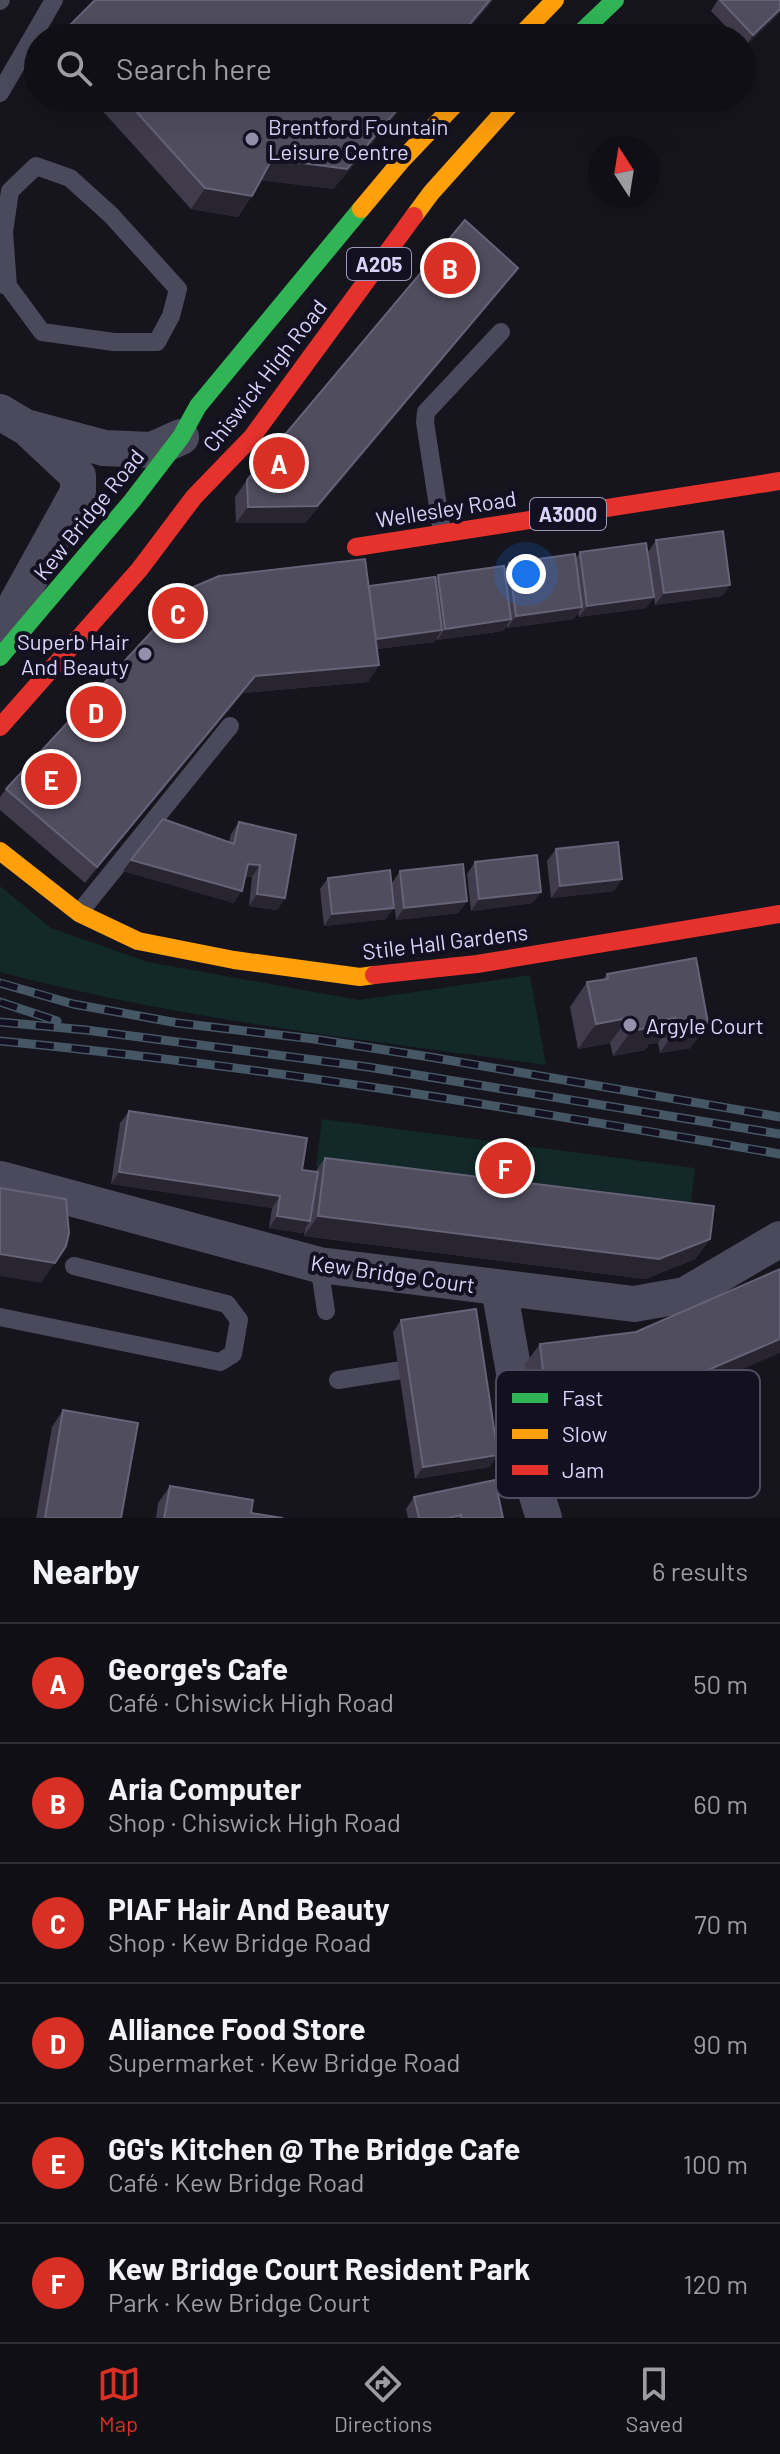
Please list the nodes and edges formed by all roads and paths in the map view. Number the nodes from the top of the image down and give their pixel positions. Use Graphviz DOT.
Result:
graph roads {
  1 [pos="54,0"];
  2 [pos="555,0"];
  3 [pos="615,0"];
  4 [pos="40,24"];
  5 [pos="532,24"];
  6 [pos="590,24"];
  7 [pos="24,52"];
  8 [pos="0,93"];
  9 [pos="448,112"];
  10 [pos="503,112"];
  11 [pos="4,285"];
  12 [pos="501,332"];
  13 [pos="14,420"];
  14 [pos="181,437"];
  15 [pos="780,481"];
  16 [pos="442,532"];
  17 [pos="356,547"];
  18 [pos="0,633"];
  19 [pos="0,657"];
  20 [pos="230,726"];
  21 [pos="0,727"];
  22 [pos="0,851"];
  23 [pos="79,913"];
  24 [pos="780,914"];
  25 [pos="0,1179"];
  26 [pos="780,1239"];
  27 [pos="319,1265"];
  28 [pos="74,1266"];
  29 [pos="499,1288"];
  30 [pos="326,1311"];
  31 [pos="0,1317"];
  32 [pos="402,1370"];
  33 [pos="514,1370"];
  34 [pos="338,1380"];
  1 -- 4 [label="lane"];
  2 -- 5 [label="main road"];
  3 -- 6 [label="main road"];
  7 -- 8 [label="lane"];
  9 -- 14 [label="main road, Chiswick High Road / A205"];
  10 -- 21 [label="main road, Chiswick High Road / A205"];
  11 -- 11 [label="lane"];
  12 -- 16 [label="lane"];
  13 -- 14 [label="street"];
  13 -- 18 [label="street"];
  14 -- 19 [label="main road, Kew Bridge Road / A205"];
  15 -- 16 [label="main road, Wellesley Road / A3000"];
  16 -- 17 [label="main road, Wellesley Road / A3000"];
  20 -- 23 [label="lane"];
  22 -- 23 [label="main road, Stile Hall Gardens"];
  23 -- 24 [label="main road, Stile Hall Gardens"];
  25 -- 27 [label="street, Kew Bridge Court"];
  26 -- 29 [label="street, Kew Bridge Court"];
  27 -- 29 [label="street, Kew Bridge Court"];
  27 -- 30 [label="lane"];
  28 -- 31 [label="lane"];
  29 -- 33 [label="street"];
  32 -- 34 [label="lane"];
}
